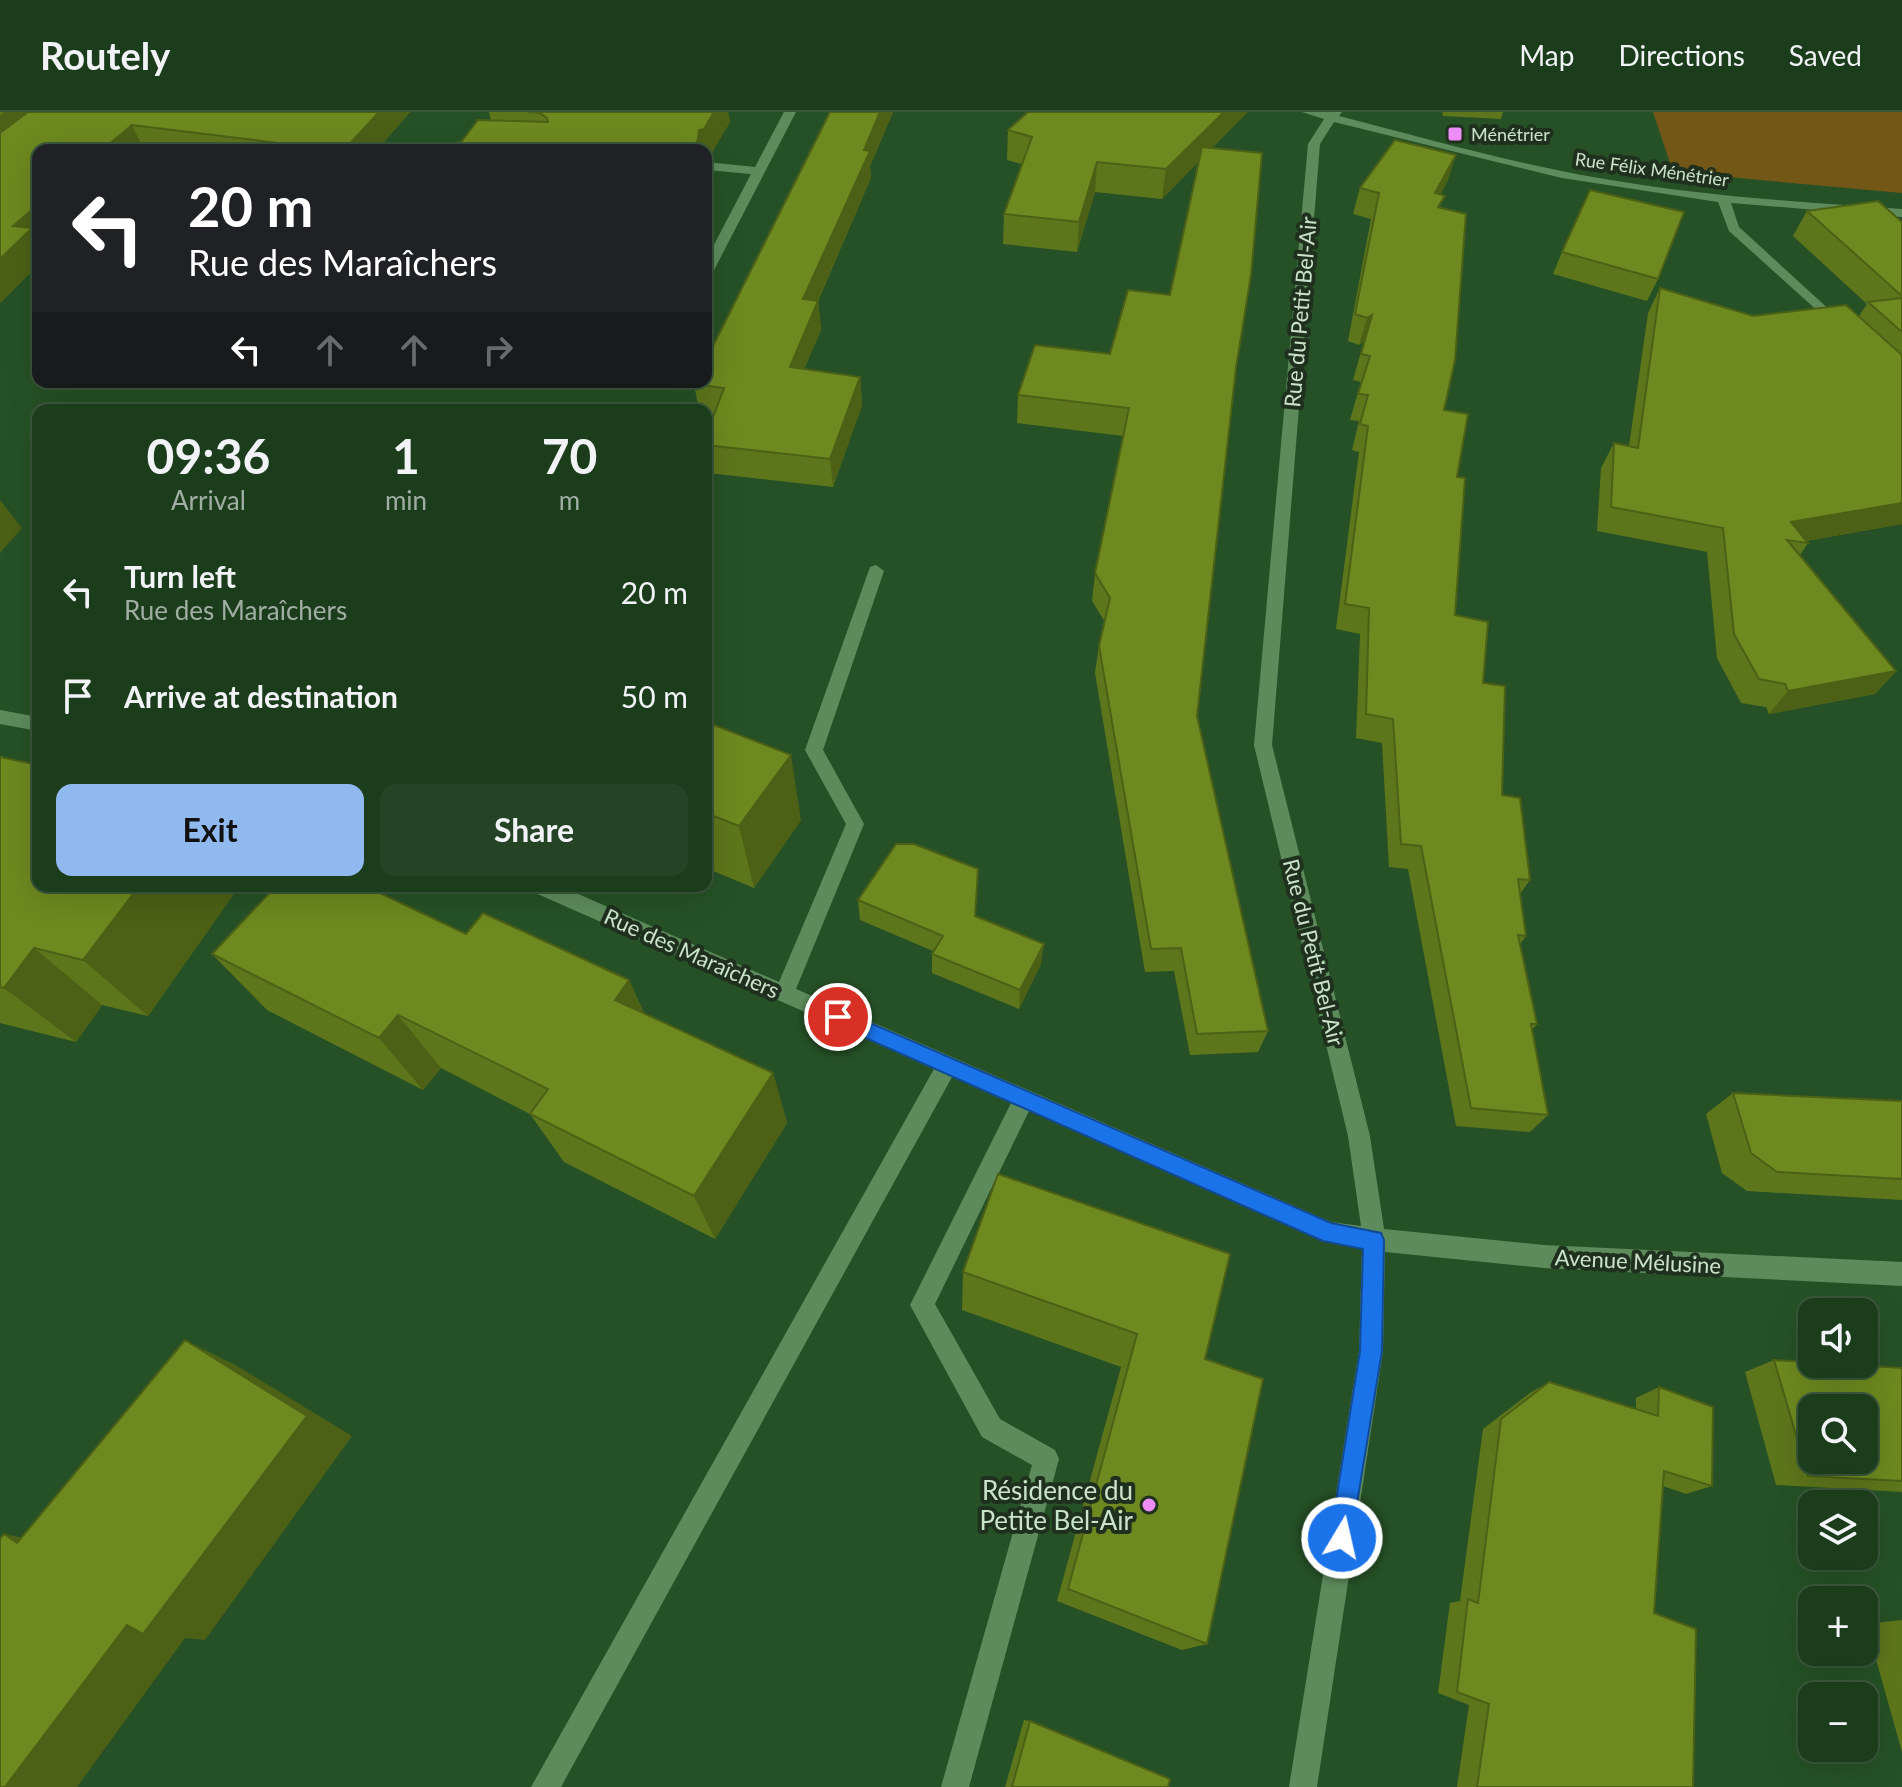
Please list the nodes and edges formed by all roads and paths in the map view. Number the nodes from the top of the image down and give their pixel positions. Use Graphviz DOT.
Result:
graph roads {
  1 [pos="790,112"];
  2 [pos="1308,112"];
  3 [pos="1333,115"];
  4 [pos="712,167"];
  5 [pos="758,171"];
  6 [pos="1723,199"];
  7 [pos="1902,213"];
  8 [pos="712,260"];
  9 [pos="1846,332"];
  10 [pos="876,571"];
  11 [pos="0,717"];
  12 [pos="32,723"];
  13 [pos="554,892"];
  14 [pos="784,994"];
  15 [pos="947,1065"];
  16 [pos="1024,1099"];
  17 [pos="1374,1240"];
  18 [pos="1902,1274"];
  19 [pos="545,1787"];
  20 [pos="955,1787"];
  21 [pos="1303,1787"];
  1 -- 5 [label="street"];
  2 -- 3 [label="street, Rue Félix Ménétrier"];
  3 -- 6 [label="street, Rue Félix Ménétrier"];
  3 -- 17 [label="street, Rue du Petit Bel-Air"];
  4 -- 5 [label="street"];
  5 -- 8 [label="street"];
  6 -- 7 [label="street, Rue Félix Ménétrier"];
  6 -- 9 [label="street"];
  10 -- 14 [label="street"];
  11 -- 12 [label="street"];
  13 -- 14 [label="street, Rue des Maraîchers"];
  14 -- 15 [label="street, Rue des Maraîchers"];
  15 -- 16 [label="street, Rue des Maraîchers"];
  15 -- 19 [label="street"];
  16 -- 17 [label="street, Rue des Maraîchers"];
  16 -- 20 [label="street"];
  17 -- 18 [label="street, Avenue Mélusine"];
  17 -- 21 [label="street, Rue du Petit Bel-Air"];
}
